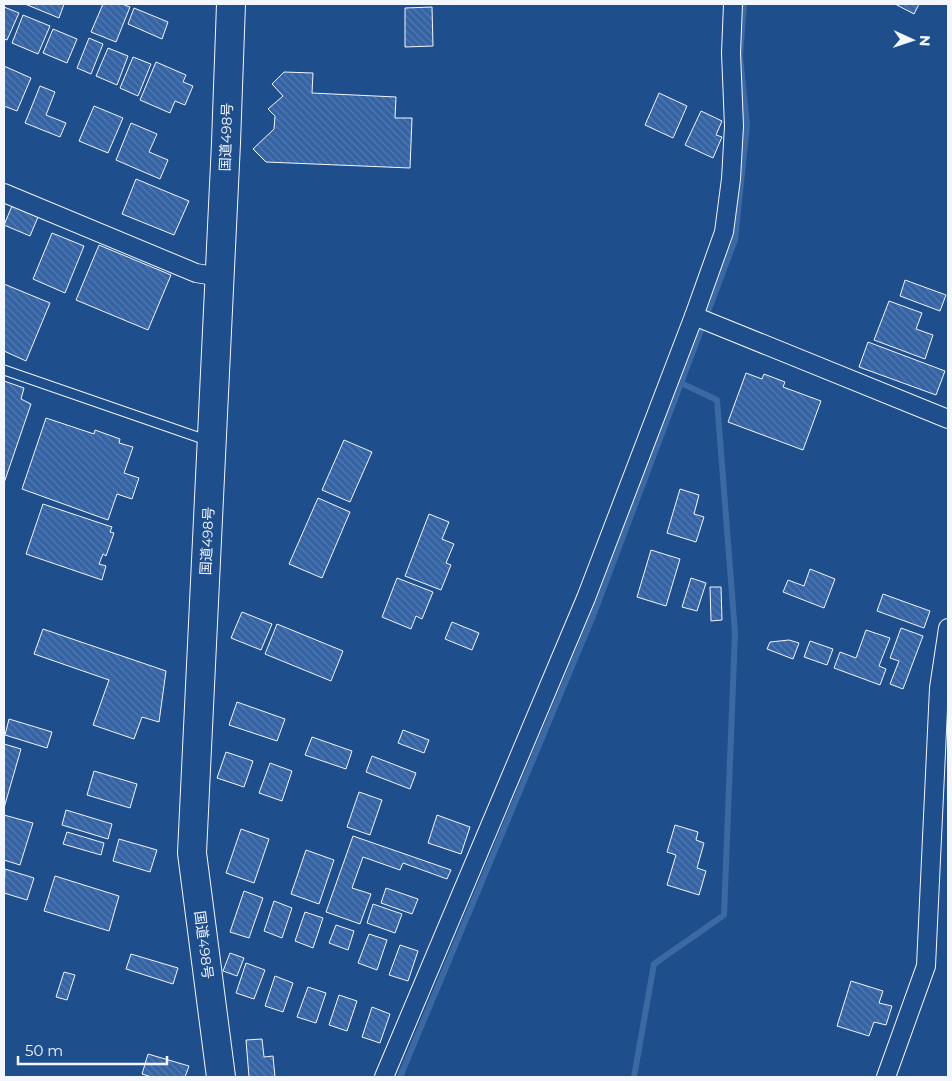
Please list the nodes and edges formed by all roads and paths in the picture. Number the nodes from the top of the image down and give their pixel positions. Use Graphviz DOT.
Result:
graph roads {
  1 [pos="231,4"];
  2 [pos="733,4"];
  3 [pos="4,192"];
  4 [pos="220,277"];
  5 [pos="694,316"];
  6 [pos="4,370"];
  7 [pos="948,417"];
  8 [pos="212,442"];
  9 [pos="948,628"];
  10 [pos="221,1077"];
  11 [pos="384,1077"];
  12 [pos="886,1077"];
  1 -- 4 [label="highway, 国道498号"];
  2 -- 5 [label="street"];
  3 -- 4 [label="street"];
  4 -- 8 [label="highway, 国道498号"];
  5 -- 7 [label="street"];
  5 -- 11 [label="street"];
  6 -- 8 [label="lane"];
  8 -- 10 [label="highway, 国道498号"];
  9 -- 12 [label="street"];
}
